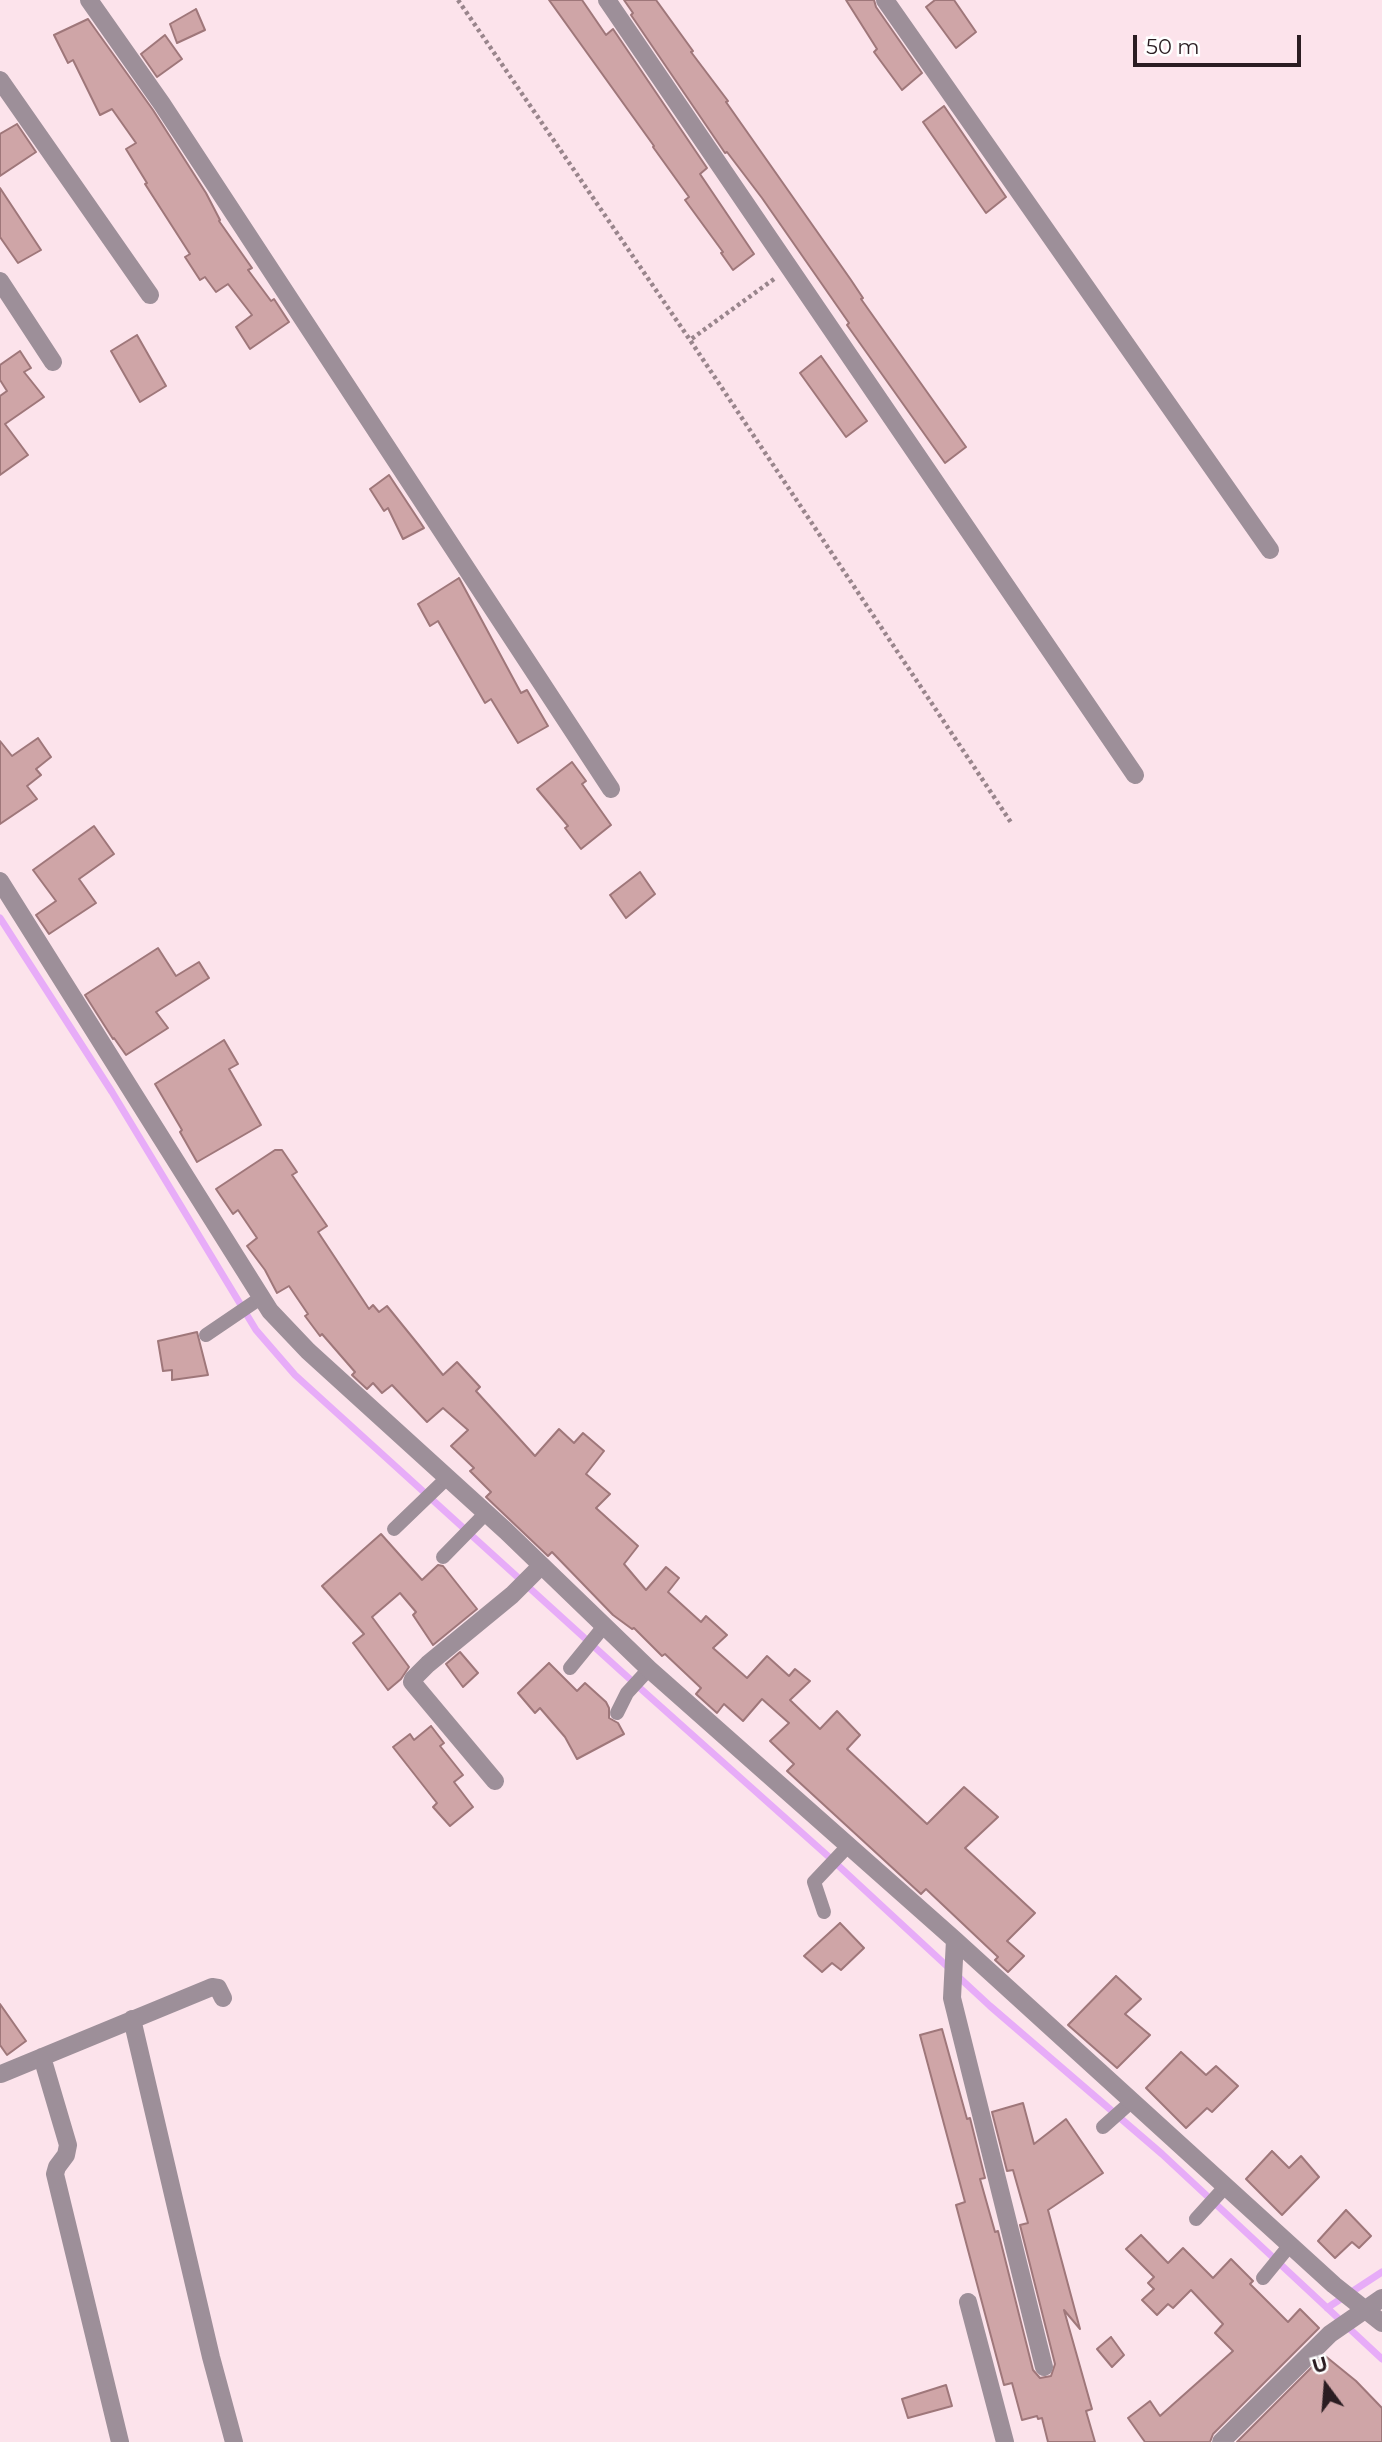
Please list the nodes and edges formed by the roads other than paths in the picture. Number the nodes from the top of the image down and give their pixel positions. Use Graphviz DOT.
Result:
graph roads {
  1 [pos="89,0"];
  2 [pos="607,0"];
  3 [pos="885,0"];
  4 [pos="0,80"];
  5 [pos="0,281"];
  6 [pos="150,295"];
  7 [pos="53,362"];
  8 [pos="1269,550"];
  9 [pos="1135,775"];
  10 [pos="611,789"];
  11 [pos="0,881"];
  12 [pos="258,1300"];
  13 [pos="206,1335"];
  14 [pos="442,1482"];
  15 [pos="481,1518"];
  16 [pos="394,1529"];
  17 [pos="443,1557"];
  18 [pos="536,1571"];
  19 [pos="601,1630"];
  20 [pos="570,1668"];
  21 [pos="644,1674"];
  22 [pos="617,1713"];
  23 [pos="495,1781"];
  24 [pos="845,1849"];
  25 [pos="824,1912"];
  26 [pos="955,1942"];
  27 [pos="223,1998"];
  28 [pos="132,2019"];
  29 [pos="42,2057"];
  30 [pos="0,2074"];
  31 [pos="1126,2107"];
  32 [pos="1105,2125"];
  33 [pos="1222,2191"];
  34 [pos="1199,2215"];
  35 [pos="1286,2250"];
  36 [pos="1266,2274"];
  37 [pos="1382,2298"];
  38 [pos="968,2302"];
  39 [pos="1359,2309"];
  40 [pos="1382,2323"];
  41 [pos="1044,2368"];
  42 [pos="120,2442"];
  43 [pos="233,2442"];
  44 [pos="1005,2442"];
  45 [pos="1221,2442"];
  1 -- 10 [label="street"];
  2 -- 9 [label="street"];
  3 -- 8 [label="street"];
  4 -- 6 [label="street"];
  5 -- 7 [label="street"];
  11 -- 12 [label="street"];
  12 -- 13 [label="lane"];
  12 -- 14 [label="street"];
  14 -- 15 [label="street"];
  14 -- 16 [label="lane"];
  15 -- 17 [label="lane"];
  15 -- 18 [label="street"];
  18 -- 19 [label="street"];
  18 -- 23 [label="street"];
  19 -- 20 [label="lane"];
  19 -- 21 [label="street"];
  21 -- 22 [label="lane"];
  21 -- 24 [label="street"];
  24 -- 25 [label="lane"];
  24 -- 26 [label="street"];
  26 -- 31 [label="street"];
  26 -- 41 [label="street"];
  27 -- 28 [label="street"];
  28 -- 29 [label="street"];
  28 -- 43 [label="street"];
  29 -- 30 [label="street"];
  29 -- 42 [label="street"];
  31 -- 32 [label="lane"];
  31 -- 33 [label="street"];
  33 -- 34 [label="lane"];
  33 -- 35 [label="street"];
  35 -- 36 [label="lane"];
  35 -- 39 [label="street"];
  37 -- 39 [label="street"];
  38 -- 44 [label="street"];
  39 -- 40 [label="street"];
  39 -- 45 [label="street"];
}
